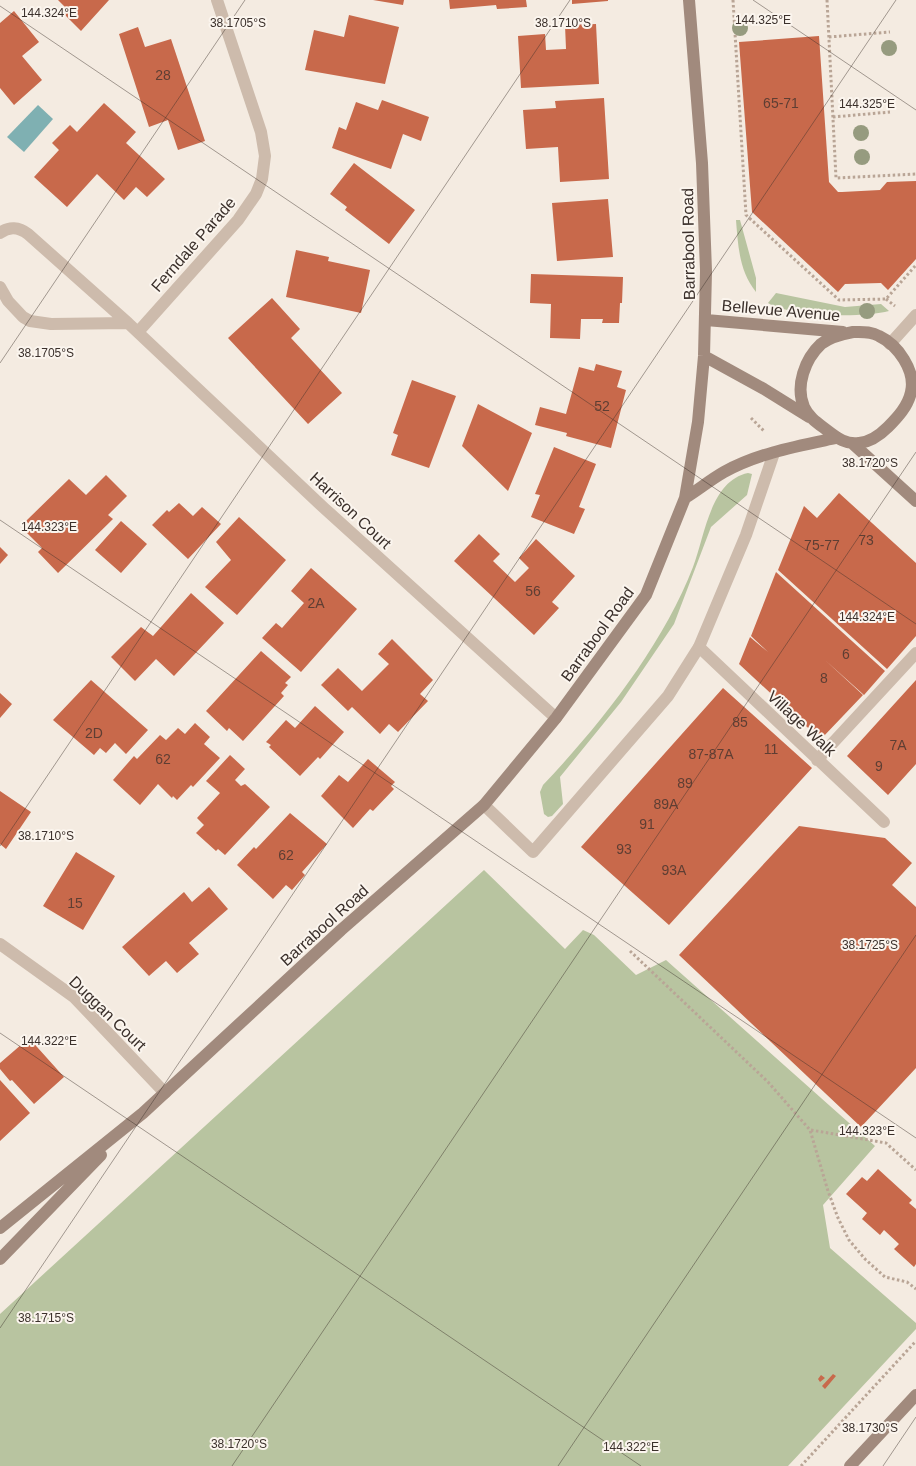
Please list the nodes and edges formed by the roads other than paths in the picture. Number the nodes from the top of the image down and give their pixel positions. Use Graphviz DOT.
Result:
graph roads {
  1 [pos="217,0"];
  2 [pos="689,0"];
  3 [pos="0,233"];
  4 [pos="0,287"];
  5 [pos="916,315"];
  6 [pos="706,320"];
  7 [pos="128,323"];
  8 [pos="138,332"];
  9 [pos="853,332"];
  10 [pos="890,344"];
  11 [pos="704,356"];
  12 [pos="913,374"];
  13 [pos="813,420"];
  14 [pos="836,438"];
  15 [pos="852,443"];
  16 [pos="774,452"];
  17 [pos="685,498"];
  18 [pos="916,501"];
  19 [pos="699,647"];
  20 [pos="916,653"];
  21 [pos="556,718"];
  22 [pos="817,760"];
  23 [pos="484,805"];
  24 [pos="884,822"];
  25 [pos="0,944"];
  26 [pos="165,1093"];
  27 [pos="143,1113"];
  28 [pos="0,1228"];
  29 [pos="0,1259"];
  30 [pos="916,1395"];
  31 [pos="850,1466"];
  1 -- 8 [label="street, Ferndale Parade"];
  2 -- 6 [label="main road, Barrabool Road"];
  3 -- 7 [label="street, Harrison Court"];
  4 -- 7 [label="street"];
  5 -- 10 [label="street"];
  6 -- 9 [label="main road, Bellevue Avenue"];
  6 -- 11 [label="main road, Barrabool Road"];
  7 -- 8 [label="street, Harrison Court"];
  8 -- 21 [label="street, Harrison Court"];
  9 -- 10 [label="main road, Bellevue Avenue"];
  9 -- 13 [label="main road, Bellevue Avenue"];
  10 -- 12 [label="main road, Bellevue Avenue"];
  11 -- 13 [label="main road, Bellevue Avenue"];
  11 -- 17 [label="main road, Barrabool Road"];
  12 -- 15 [label="main road, Bellevue Avenue"];
  13 -- 14 [label="main road, Bellevue Avenue"];
  14 -- 15 [label="main road, Bellevue Avenue"];
  14 -- 16 [label="main road"];
  15 -- 18 [label="main road, Bellevue Avenue"];
  16 -- 17 [label="main road"];
  16 -- 19 [label="street"];
  17 -- 21 [label="main road, Barrabool Road"];
  19 -- 22 [label="street, Village Walk"];
  19 -- 23 [label="street"];
  20 -- 22 [label="street"];
  21 -- 23 [label="main road, Barrabool Road"];
  22 -- 24 [label="street, Village Walk"];
  23 -- 26 [label="main road, Barrabool Road"];
  25 -- 26 [label="street, Duggan Court"];
  26 -- 27 [label="main road, Barrabool Road"];
  27 -- 28 [label="main road, Barrabool Road"];
  27 -- 29 [label="main road, Barrabool Road"];
  30 -- 31 [label="main road"];
}
